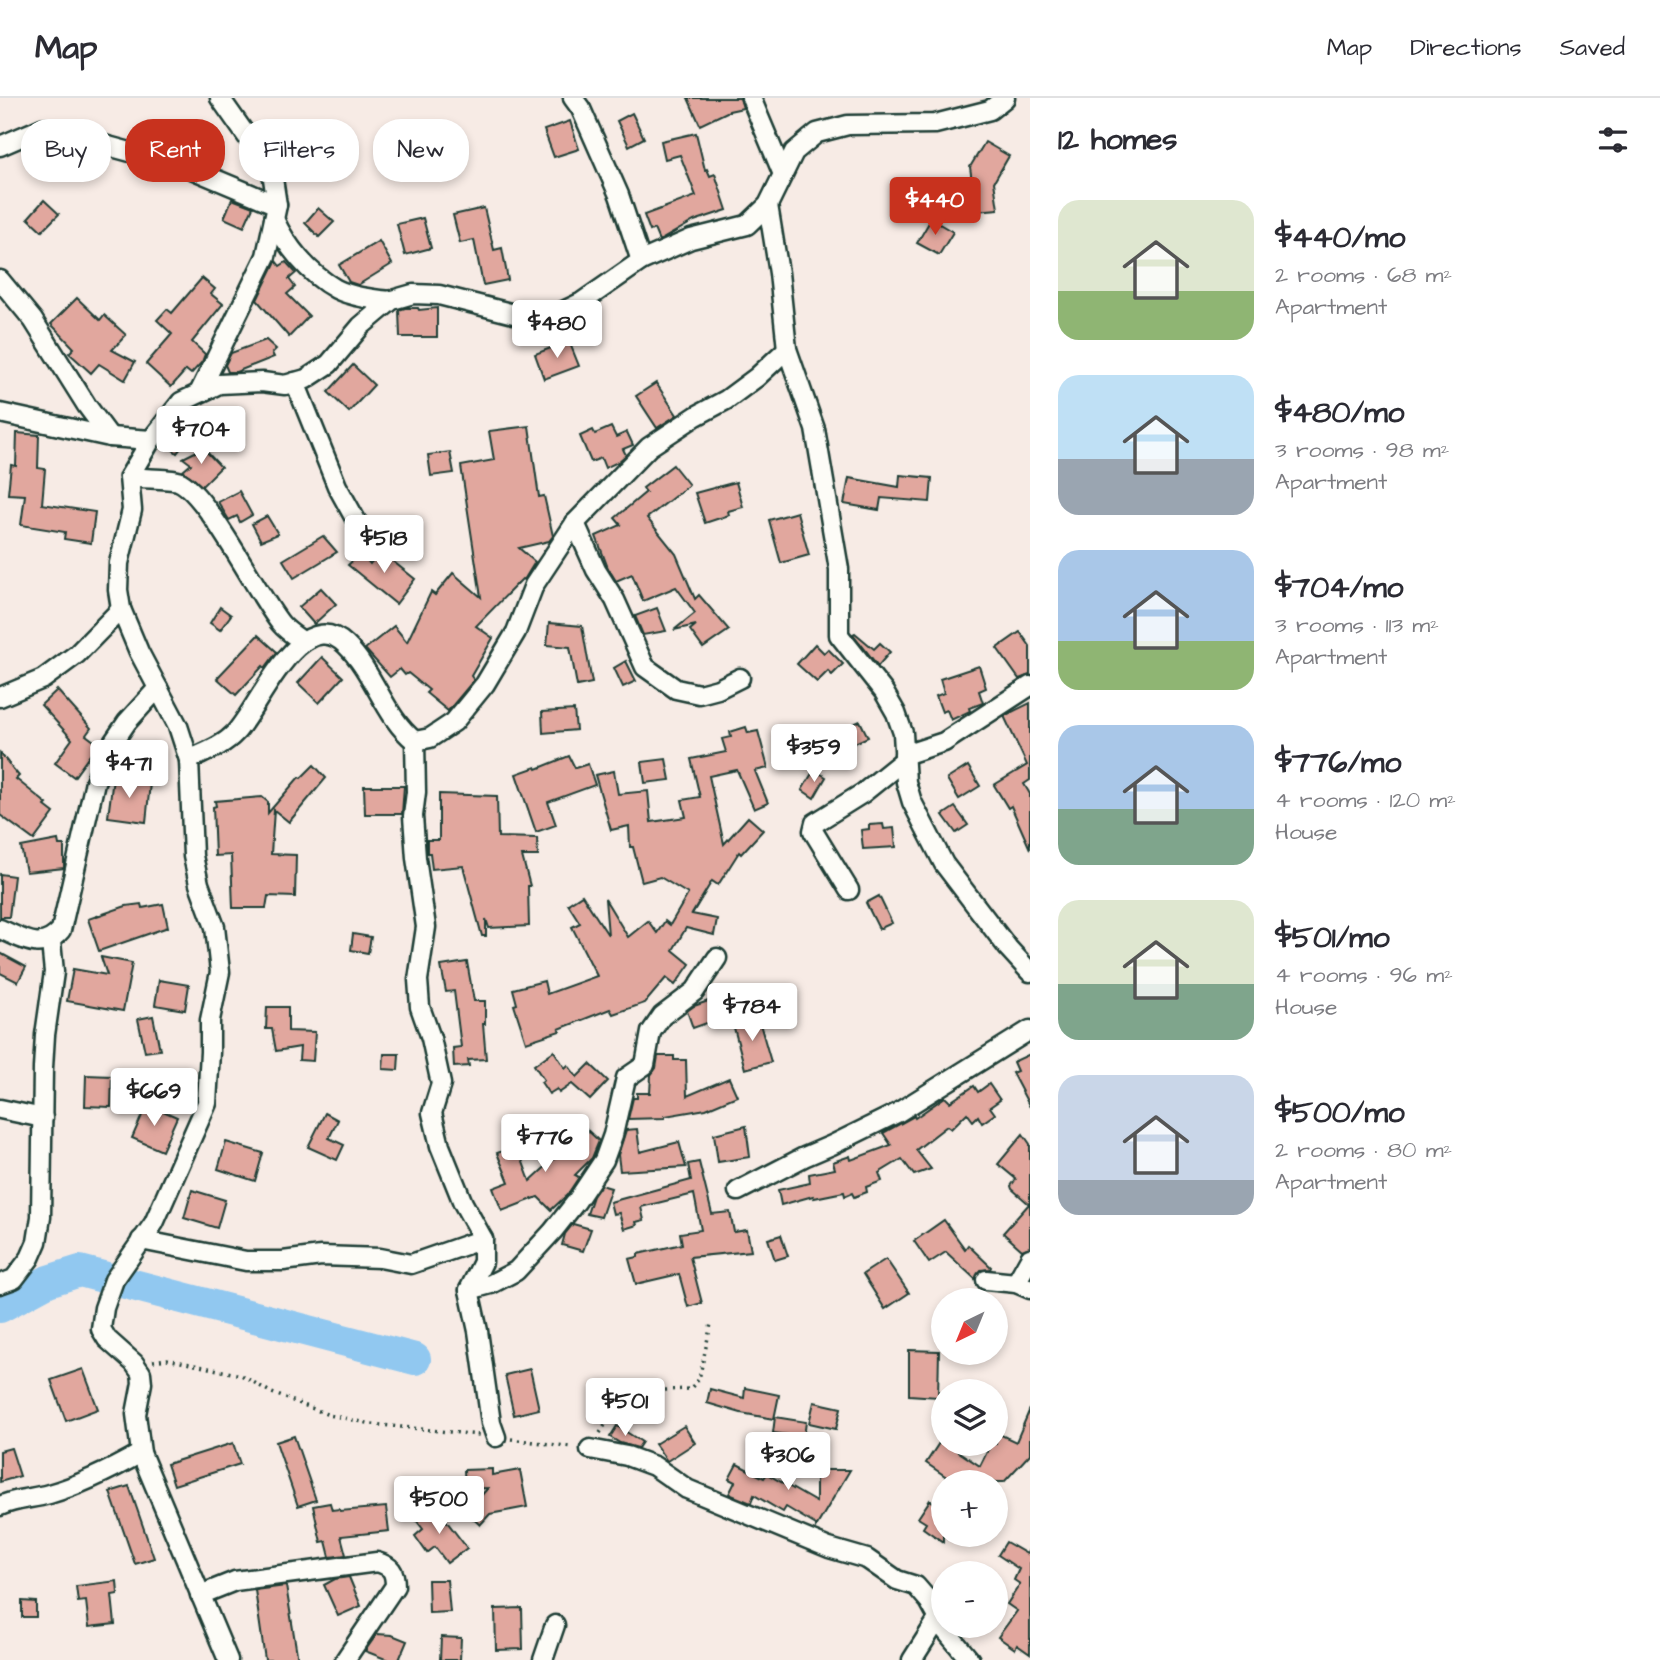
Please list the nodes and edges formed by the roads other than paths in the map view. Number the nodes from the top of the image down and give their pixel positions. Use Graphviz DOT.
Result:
graph roads {
  1 [pos="220,98"];
  2 [pos="573,98"];
  3 [pos="751,98"];
  4 [pos="1005,98"];
  5 [pos="0,146"];
  6 [pos="782,172"];
  7 [pos="768,205"];
  8 [pos="276,212"];
  9 [pos="641,261"];
  10 [pos="0,280"];
  11 [pos="390,301"];
  12 [pos="787,349"];
  13 [pos="295,382"];
  14 [pos="199,393"];
  15 [pos="0,413"];
  16 [pos="110,437"];
  17 [pos="151,440"];
  18 [pos="129,477"];
  19 [pos="576,523"];
  20 [pos="363,533"];
  21 [pos="121,610"];
  22 [pos="302,641"];
  23 [pos="740,678"];
  24 [pos="1030,686"];
  25 [pos="158,688"];
  26 [pos="0,697"];
  27 [pos="415,741"];
  28 [pos="904,757"];
  29 [pos="189,760"];
  30 [pos="849,890"];
  31 [pos="0,929"];
  32 [pos="51,942"];
  33 [pos="717,958"];
  34 [pos="1030,972"];
  35 [pos="1030,1030"];
  36 [pos="0,1109"];
  37 [pos="43,1118"];
  38 [pos="738,1191"];
  39 [pos="483,1239"];
  40 [pos="141,1240"];
  41 [pos="1030,1258"];
  42 [pos="986,1280"];
  43 [pos="0,1284"];
  44 [pos="1023,1286"];
  45 [pos="469,1290"];
  46 [pos="496,1437"];
  47 [pos="590,1449"];
  48 [pos="141,1453"];
  49 [pos="0,1506"];
  50 [pos="200,1595"];
  51 [pos="931,1605"];
  52 [pos="555,1625"];
  53 [pos="931,1630"];
  54 [pos="953,1638"];
  55 [pos="228,1660"];
  56 [pos="345,1660"];
  57 [pos="542,1660"];
  58 [pos="912,1660"];
  59 [pos="970,1660"];
  1 -- 8 [label="street"];
  2 -- 9 [label="street"];
  3 -- 6 [label="street"];
  4 -- 6 [label="street"];
  5 -- 8 [label="street"];
  6 -- 7 [label="street"];
  7 -- 9 [label="street"];
  7 -- 12 [label="street"];
  8 -- 11 [label="street"];
  8 -- 14 [label="street"];
  9 -- 11 [label="street"];
  10 -- 16 [label="street"];
  11 -- 13 [label="street"];
  12 -- 19 [label="street"];
  12 -- 28 [label="street"];
  13 -- 14 [label="street"];
  13 -- 20 [label="street"];
  14 -- 17 [label="street"];
  15 -- 16 [label="street"];
  16 -- 17 [label="street"];
  17 -- 18 [label="street"];
  18 -- 21 [label="street"];
  18 -- 22 [label="street"];
  19 -- 23 [label="street"];
  19 -- 27 [label="street"];
  21 -- 25 [label="street"];
  21 -- 26 [label="street"];
  22 -- 27 [label="street"];
  22 -- 29 [label="street"];
  24 -- 28 [label="street"];
  25 -- 29 [label="street"];
  25 -- 32 [label="street"];
  27 -- 39 [label="street"];
  28 -- 30 [label="street"];
  28 -- 34 [label="street"];
  29 -- 40 [label="street"];
  31 -- 32 [label="street"];
  32 -- 37 [label="street"];
  33 -- 45 [label="street"];
  35 -- 38 [label="street"];
  36 -- 37 [label="street"];
  37 -- 43 [label="street"];
  39 -- 40 [label="street"];
  39 -- 45 [label="street"];
  40 -- 48 [label="street"];
  41 -- 44 [label="street"];
  42 -- 44 [label="street"];
  45 -- 46 [label="street"];
  47 -- 51 [label="street"];
  48 -- 49 [label="street"];
  48 -- 50 [label="street"];
  50 -- 55 [label="street"];
  50 -- 56 [label="street"];
  52 -- 57 [label="street"];
  53 -- 58 [label="street"];
  54 -- 59 [label="street"];
}
